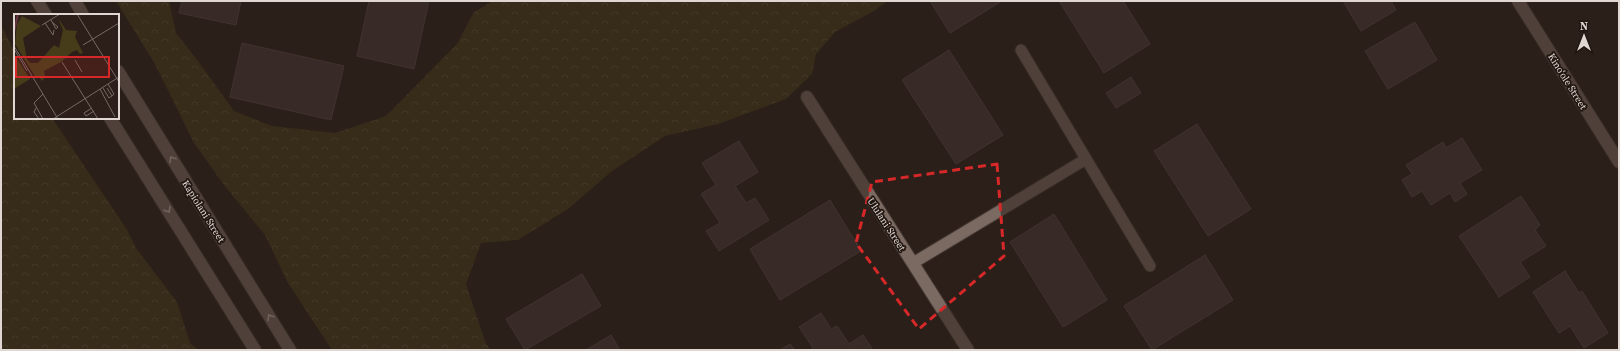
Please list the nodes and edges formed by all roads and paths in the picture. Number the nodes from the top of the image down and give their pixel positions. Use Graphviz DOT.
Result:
graph roads {
  1 [pos="37,1"];
  2 [pos="74,1"];
  3 [pos="1518,1"];
  4 [pos="45,14"];
  5 [pos="82,14"];
  6 [pos="1021,50"];
  7 [pos="119,73"];
  8 [pos="807,97"];
  9 [pos="111,119"];
  10 [pos="1086,159"];
  11 [pos="1619,162"];
  12 [pos="913,263"];
  13 [pos="1150,266"];
  14 [pos="255,350"];
  15 [pos="290,350"];
  16 [pos="968,350"];
  1 -- 4 [label="street"];
  2 -- 5 [label="street"];
  3 -- 11 [label="street, Kinoʻole Street"];
  6 -- 10 [label="lane"];
  15 -- 7 [label="street, Kapiolani Street, one-way"];
  8 -- 12 [label="street, Ululani Street"];
  9 -- 14 [label="street, one-way"];
  10 -- 12 [label="lane"];
  10 -- 13 [label="lane"];
  12 -- 16 [label="street, Ululani Street"];
}
